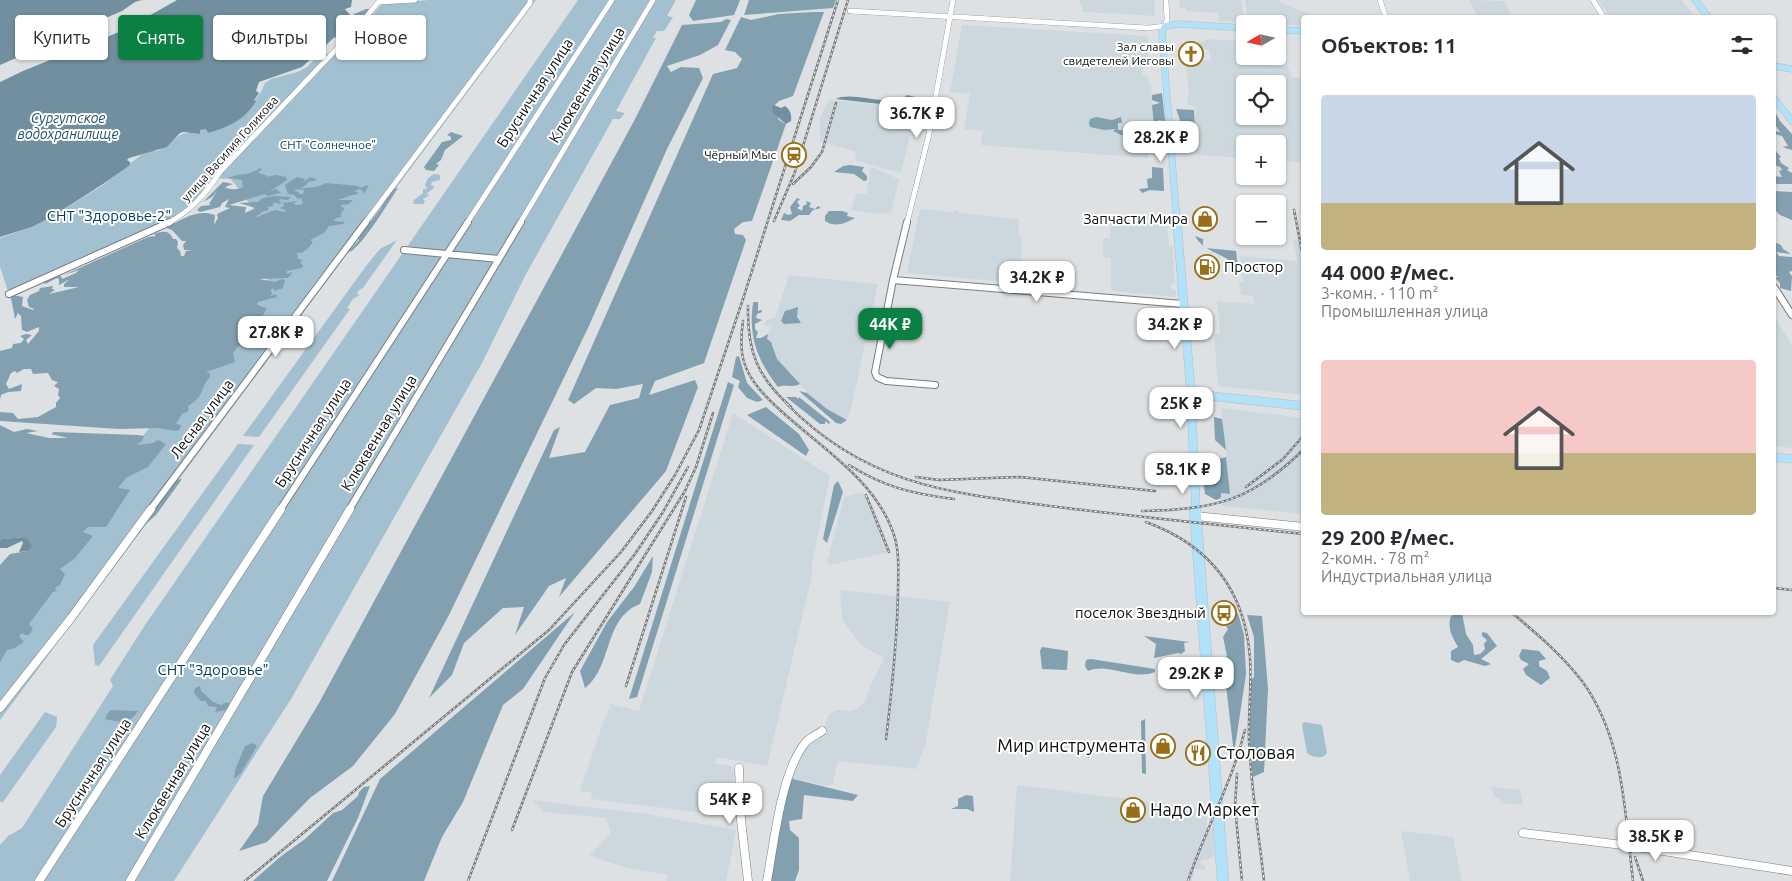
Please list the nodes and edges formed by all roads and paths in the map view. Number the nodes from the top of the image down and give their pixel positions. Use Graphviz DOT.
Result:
graph roads {
  1 [pos="415,0"];
  2 [pos="530,0"];
  3 [pos="612,0"];
  4 [pos="653,0"];
  5 [pos="953,0"];
  6 [pos="1166,0"];
  7 [pos="1380,0"];
  8 [pos="1593,0"];
  9 [pos="1695,0"];
  10 [pos="380,1"];
  11 [pos="850,11"];
  12 [pos="1385,15"];
  13 [pos="1602,15"];
  14 [pos="1707,15"];
  15 [pos="950,16"];
  16 [pos="1165,27"];
  17 [pos="1236,27"];
  18 [pos="1286,30"];
  19 [pos="1301,31"];
  20 [pos="1776,67"];
  21 [pos="1792,69"];
  22 [pos="1776,101"];
  23 [pos="1776,106"];
  24 [pos="1792,121"];
  25 [pos="1792,126"];
  26 [pos="404,250"];
  27 [pos="447,254"];
  28 [pos="499,259"];
  29 [pos="893,280"];
  30 [pos="1776,290"];
  31 [pos="9,294"];
  32 [pos="1183,304"];
  33 [pos="1792,315"];
  34 [pos="936,384"];
  35 [pos="1191,394"];
  36 [pos="1301,406"];
  37 [pos="1776,457"];
  38 [pos="1792,459"];
  39 [pos="1196,516"];
  40 [pos="1301,527"];
  41 [pos="0,708"];
  42 [pos="822,731"];
  43 [pos="739,768"];
  44 [pos="1523,833"];
  45 [pos="1792,871"];
  46 [pos="40,881"];
  47 [pos="130,881"];
  48 [pos="748,881"];
  49 [pos="768,881"];
  50 [pos="1223,881"];
  1 -- 10 [label="street"];
  2 -- 41 [label="street, Лесная улица"];
  3 -- 27 [label="street, Брусничная улица"];
  4 -- 28 [label="street, Клюквенная улица"];
  5 -- 15 [label="street"];
  6 -- 16 [label="street"];
  7 -- 12 [label="street"];
  8 -- 13 [label="street"];
  9 -- 14 [label="main road"];
  10 -- 31 [label="street, улица Василия Голикова"];
  11 -- 15 [label="street"];
  15 -- 16 [label="street"];
  15 -- 29 [label="street"];
  16 -- 17 [label="main road"];
  16 -- 32 [label="main road"];
  18 -- 19 [label="main road"];
  20 -- 21 [label="main road"];
  22 -- 24 [label="main road"];
  23 -- 25 [label="main road"];
  26 -- 27 [label="street"];
  27 -- 28 [label="street"];
  27 -- 46 [label="street, Брусничная улица"];
  28 -- 47 [label="street, Клюквенная улица"];
  29 -- 32 [label="street"];
  29 -- 34 [label="street"];
  30 -- 33 [label="street"];
  32 -- 35 [label="main road"];
  35 -- 36 [label="main road"];
  35 -- 39 [label="main road"];
  37 -- 38 [label="main road"];
  39 -- 40 [label="street"];
  39 -- 50 [label="main road"];
  42 -- 49 [label="street"];
  43 -- 48 [label="street"];
  44 -- 45 [label="street"];
}
